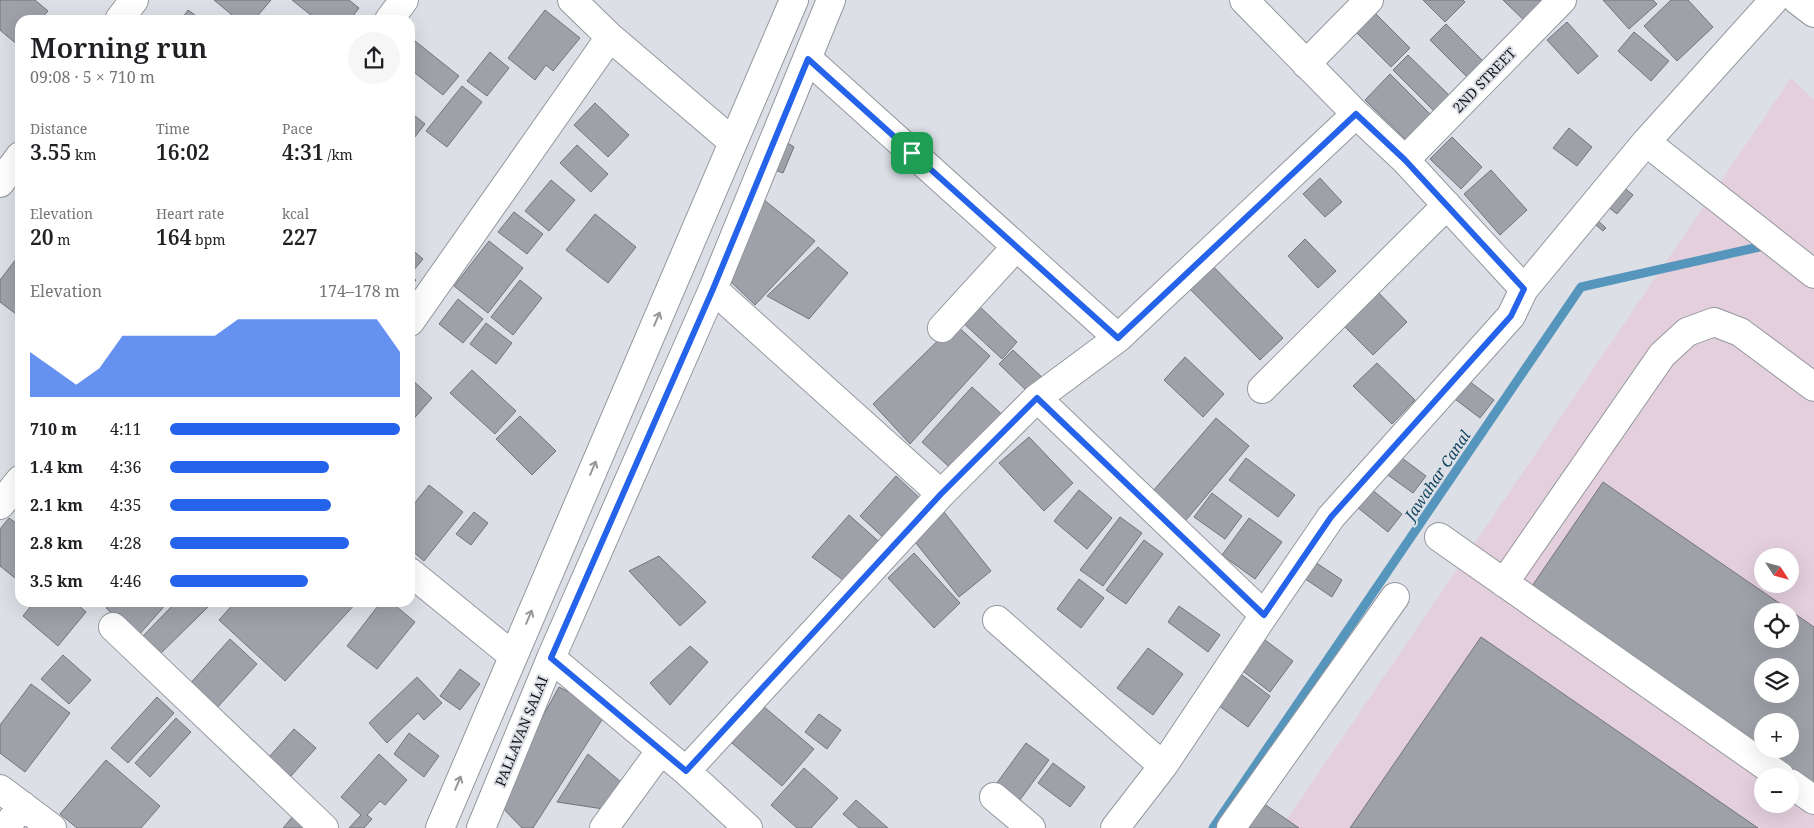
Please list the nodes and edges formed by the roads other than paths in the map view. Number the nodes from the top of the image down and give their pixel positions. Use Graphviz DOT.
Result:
graph roads {
  1 [pos="134,0"];
  2 [pos="404,0"];
  3 [pos="794,0"];
  4 [pos="831,0"];
  5 [pos="1244,0"];
  6 [pos="1370,0"];
  7 [pos="1562,0"];
  8 [pos="1774,0"];
  9 [pos="1797,0"];
  10 [pos="579,2"];
  11 [pos="1814,13"];
  12 [pos="124,15"];
  13 [pos="393,15"];
  14 [pos="610,37"];
  15 [pos="808,59"];
  16 [pos="1306,64"];
  17 [pos="1356,114"];
  18 [pos="733,142"];
  19 [pos="1646,142"];
  20 [pos="1405,160"];
  21 [pos="15,163"];
  22 [pos="0,183"];
  23 [pos="1447,205"];
  24 [pos="1016,247"];
  25 [pos="1814,274"];
  26 [pos="713,289"];
  27 [pos="1524,289"];
  28 [pos="415,315"];
  29 [pos="942,328"];
  30 [pos="1118,338"];
  31 [pos="1814,387"];
  32 [pos="1262,389"];
  33 [pos="1037,398"];
  34 [pos="15,486"];
  35 [pos="941,494"];
  36 [pos="0,504"];
  37 [pos="1439,538"];
  38 [pos="415,576"];
  39 [pos="1504,583"];
  40 [pos="1395,597"];
  41 [pos="1264,615"];
  42 [pos="996,620"];
  43 [pos="113,627"];
  44 [pos="513,656"];
  45 [pos="551,658"];
  46 [pos="661,750"];
  47 [pos="1163,766"];
  48 [pos="1769,768"];
  49 [pos="686,771"];
  50 [pos="0,789"];
  51 [pos="1799,789"];
  52 [pos="994,797"];
  53 [pos="1814,800"];
  54 [pos="22,806"];
  55 [pos="6,828"];
  56 [pos="52,828"];
  57 [pos="324,828"];
  58 [pos="440,828"];
  59 [pos="481,828"];
  60 [pos="604,828"];
  61 [pos="748,828"];
  62 [pos="1031,828"];
  63 [pos="1115,828"];
  64 [pos="1231,828"];
  1 -- 12 [label="street"];
  2 -- 13 [label="street"];
  3 -- 18 [label="street"];
  4 -- 15 [label="street, PALLAVAN SALAI"];
  5 -- 16 [label="street"];
  6 -- 16 [label="street"];
  7 -- 20 [label="street, 2ND STREET"];
  8 -- 19 [label="street"];
  9 -- 11 [label="street"];
  10 -- 14 [label="street"];
  14 -- 18 [label="street"];
  14 -- 28 [label="street"];
  15 -- 24 [label="street"];
  15 -- 26 [label="street, PALLAVAN SALAI"];
  16 -- 17 [label="street"];
  17 -- 20 [label="street"];
  17 -- 30 [label="street"];
  44 -- 18 [label="street, one-way"];
  19 -- 25 [label="street"];
  19 -- 27 [label="street"];
  20 -- 23 [label="street"];
  21 -- 22 [label="street"];
  23 -- 27 [label="street"];
  23 -- 32 [label="street"];
  24 -- 29 [label="street"];
  24 -- 30 [label="street"];
  26 -- 35 [label="street"];
  26 -- 45 [label="street, PALLAVAN SALAI"];
  27 -- 41 [label="street"];
  30 -- 33 [label="street"];
  31 -- 39 [label="street"];
  33 -- 35 [label="street"];
  33 -- 41 [label="street"];
  34 -- 36 [label="street"];
  35 -- 49 [label="street"];
  37 -- 39 [label="street"];
  38 -- 44 [label="street"];
  39 -- 48 [label="street"];
  40 -- 64 [label="street"];
  41 -- 47 [label="street"];
  42 -- 47 [label="street"];
  43 -- 57 [label="street"];
  58 -- 44 [label="street, one-way"];
  45 -- 46 [label="street"];
  45 -- 59 [label="street, PALLAVAN SALAI"];
  46 -- 49 [label="street"];
  46 -- 60 [label="street"];
  47 -- 63 [label="street"];
  49 -- 61 [label="street"];
  50 -- 54 [label="street"];
  51 -- 53 [label="street"];
  52 -- 62 [label="street"];
  54 -- 55 [label="street"];
  54 -- 56 [label="street"];
}
